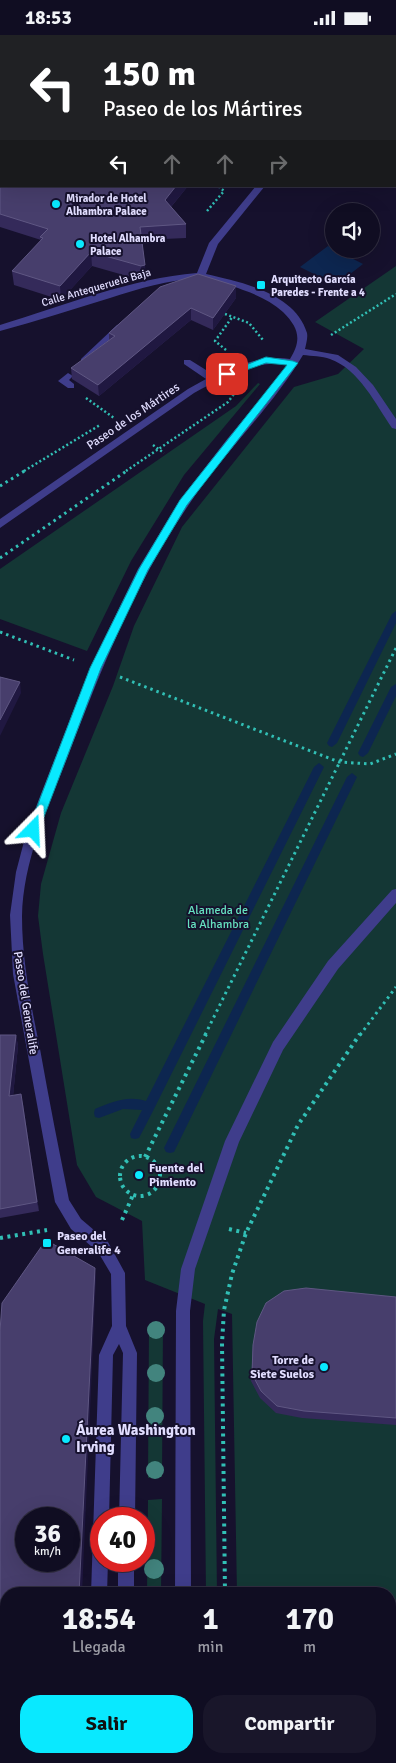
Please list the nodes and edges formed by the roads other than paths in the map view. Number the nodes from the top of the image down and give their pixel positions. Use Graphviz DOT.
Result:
graph roads {
  1 [pos="261,187"];
  2 [pos="201,276"];
  3 [pos="130,319"];
  4 [pos="0,328"];
  5 [pos="297,357"];
  6 [pos="187,362"];
  7 [pos="79,365"];
  8 [pos="68,376"];
  9 [pos="213,379"];
  10 [pos="70,386"];
  11 [pos="396,427"];
  12 [pos="0,523"];
  13 [pos="396,894"];
  14 [pos="119,1326"];
  15 [pos="101,1507"];
  16 [pos="127,1507"];
  17 [pos="100,1572"];
  18 [pos="126,1572"];
  19 [pos="99,1587"];
  20 [pos="126,1587"];
  21 [pos="183,1587"];
  1 -- 2 [label="street"];
  2 -- 4 [label="street, Calle Antequeruela Baja"];
  2 -- 5 [label="street, Calle Antequeruela Baja"];
  3 -- 7 [label="street"];
  5 -- 9 [label="street, Paseo de los Mártires"];
  5 -- 11 [label="street"];
  5 -- 14 [label="street, Paseo del Generalife"];
  6 -- 9 [label="street"];
  8 -- 10 [label="street"];
  9 -- 12 [label="street, Paseo de los Mártires"];
  13 -- 21 [label="street"];
  14 -- 15 [label="street, Paseo del Generalife"];
  14 -- 16 [label="street, Paseo del Generalife"];
  17 -- 19 [label="street"];
  18 -- 20 [label="street"];
}
